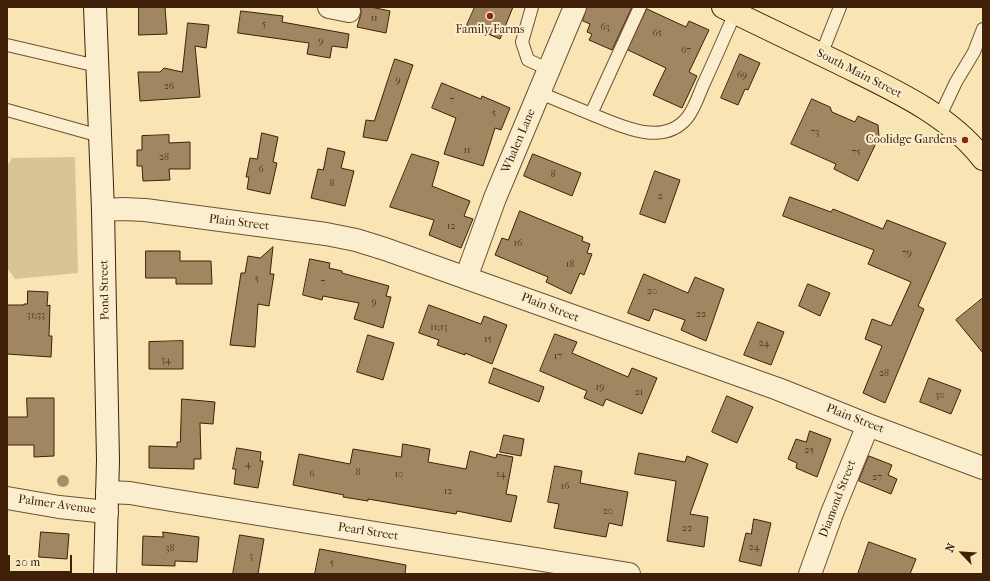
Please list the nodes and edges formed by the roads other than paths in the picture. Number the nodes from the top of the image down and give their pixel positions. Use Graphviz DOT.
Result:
graph roads {
  1 [pos="95,7"];
  2 [pos="532,7"];
  3 [pos="576,7"];
  4 [pos="640,7"];
  5 [pos="840,7"];
  6 [pos="729,10"];
  7 [pos="983,29"];
  8 [pos="7,45"];
  9 [pos="821,55"];
  10 [pos="97,66"];
  11 [pos="550,70"];
  12 [pos="540,93"];
  13 [pos="7,110"];
  14 [pos="591,114"];
  15 [pos="939,118"];
  16 [pos="100,136"];
  17 [pos="982,156"];
  18 [pos="103,210"];
  19 [pos="466,278"];
  20 [pos="868,425"];
  21 [pos="983,468"];
  22 [pos="7,498"];
  23 [pos="107,502"];
  24 [pos="105,574"];
  25 [pos="629,574"];
  26 [pos="810,574"];
  1 -- 10 [label="street, Pond Street"];
  2 -- 11 [label="lane"];
  3 -- 11 [label="street, Whalen Lane"];
  4 -- 14 [label="lane"];
  5 -- 9 [label="lane"];
  6 -- 9 [label="main road, South Main Street"];
  6 -- 14 [label="lane"];
  7 -- 15 [label="lane"];
  8 -- 10 [label="lane"];
  9 -- 15 [label="main road, South Main Street"];
  10 -- 16 [label="street, Pond Street"];
  11 -- 12 [label="street, Whalen Lane"];
  12 -- 14 [label="lane"];
  12 -- 19 [label="street, Whalen Lane"];
  13 -- 16 [label="lane"];
  15 -- 17 [label="main road, South Main Street"];
  16 -- 18 [label="street, Pond Street"];
  18 -- 19 [label="street, Plain Street"];
  18 -- 23 [label="street, Pond Street"];
  19 -- 20 [label="street, Plain Street"];
  20 -- 21 [label="street, Plain Street"];
  20 -- 26 [label="street, Diamond Street"];
  22 -- 23 [label="street, Palmer Avenue"];
  23 -- 24 [label="street, Pond Street"];
  23 -- 25 [label="street, Pearl Street"];
}
